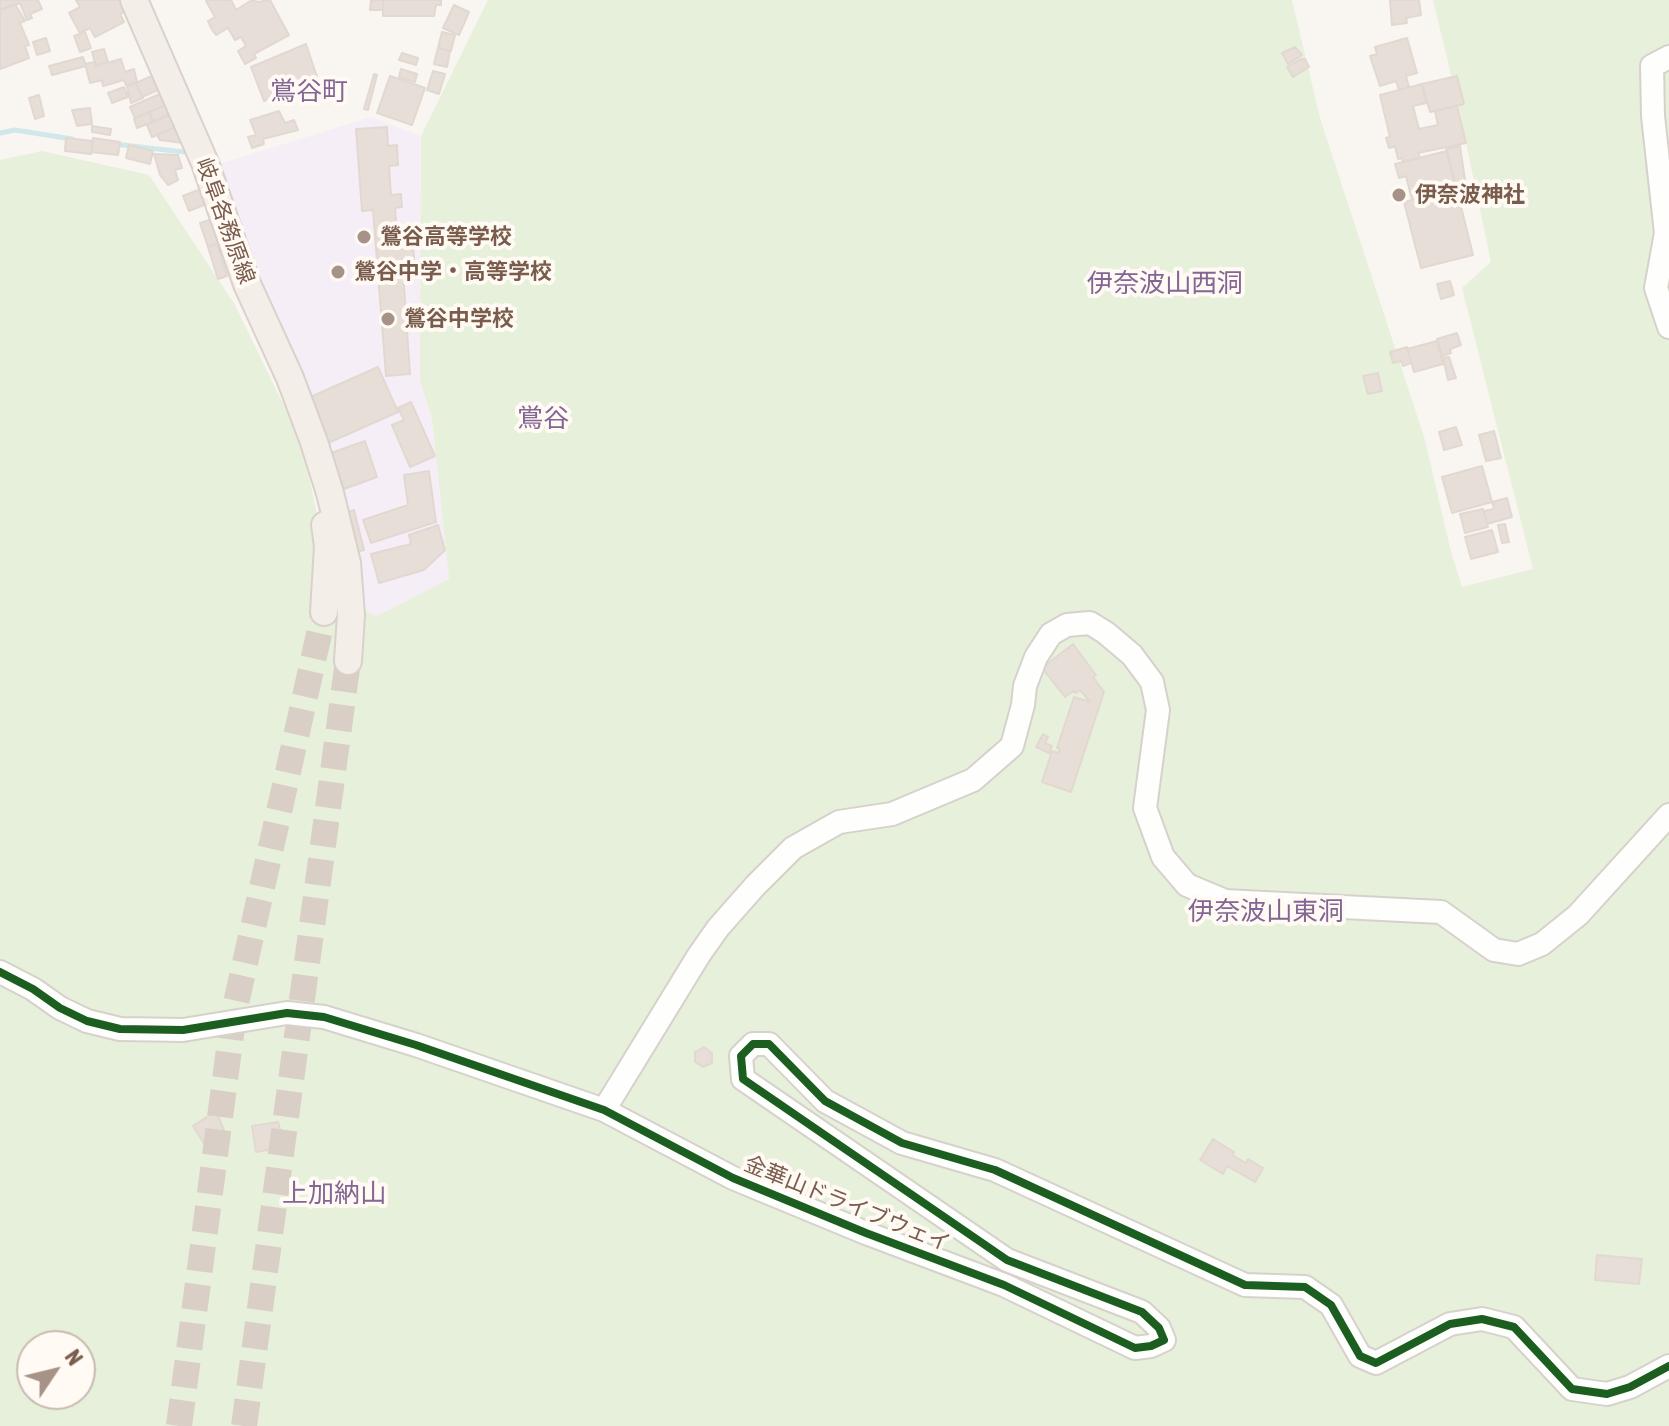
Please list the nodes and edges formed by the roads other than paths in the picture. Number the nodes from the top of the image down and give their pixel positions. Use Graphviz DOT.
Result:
graph roads {
  1 [pos="134,0"];
  2 [pos="1669,57"];
  3 [pos="1669,327"];
  4 [pos="314,442"];
  5 [pos="324,612"];
  6 [pos="348,661"];
  7 [pos="1669,815"];
  8 [pos="0,972"];
  9 [pos="604,1110"];
  10 [pos="1669,1366"];
  1 -- 4 [label="main road, 岐阜各務原線"];
  2 -- 3 [label="street"];
  4 -- 5 [label="main road, 岐阜各務原線"];
  4 -- 6 [label="main road, 岐阜各務原線"];
  7 -- 9 [label="street"];
  8 -- 9 [label="street, 金華山ドライブウェイ"];
  9 -- 10 [label="street, 金華山ドライブウェイ"];
}
